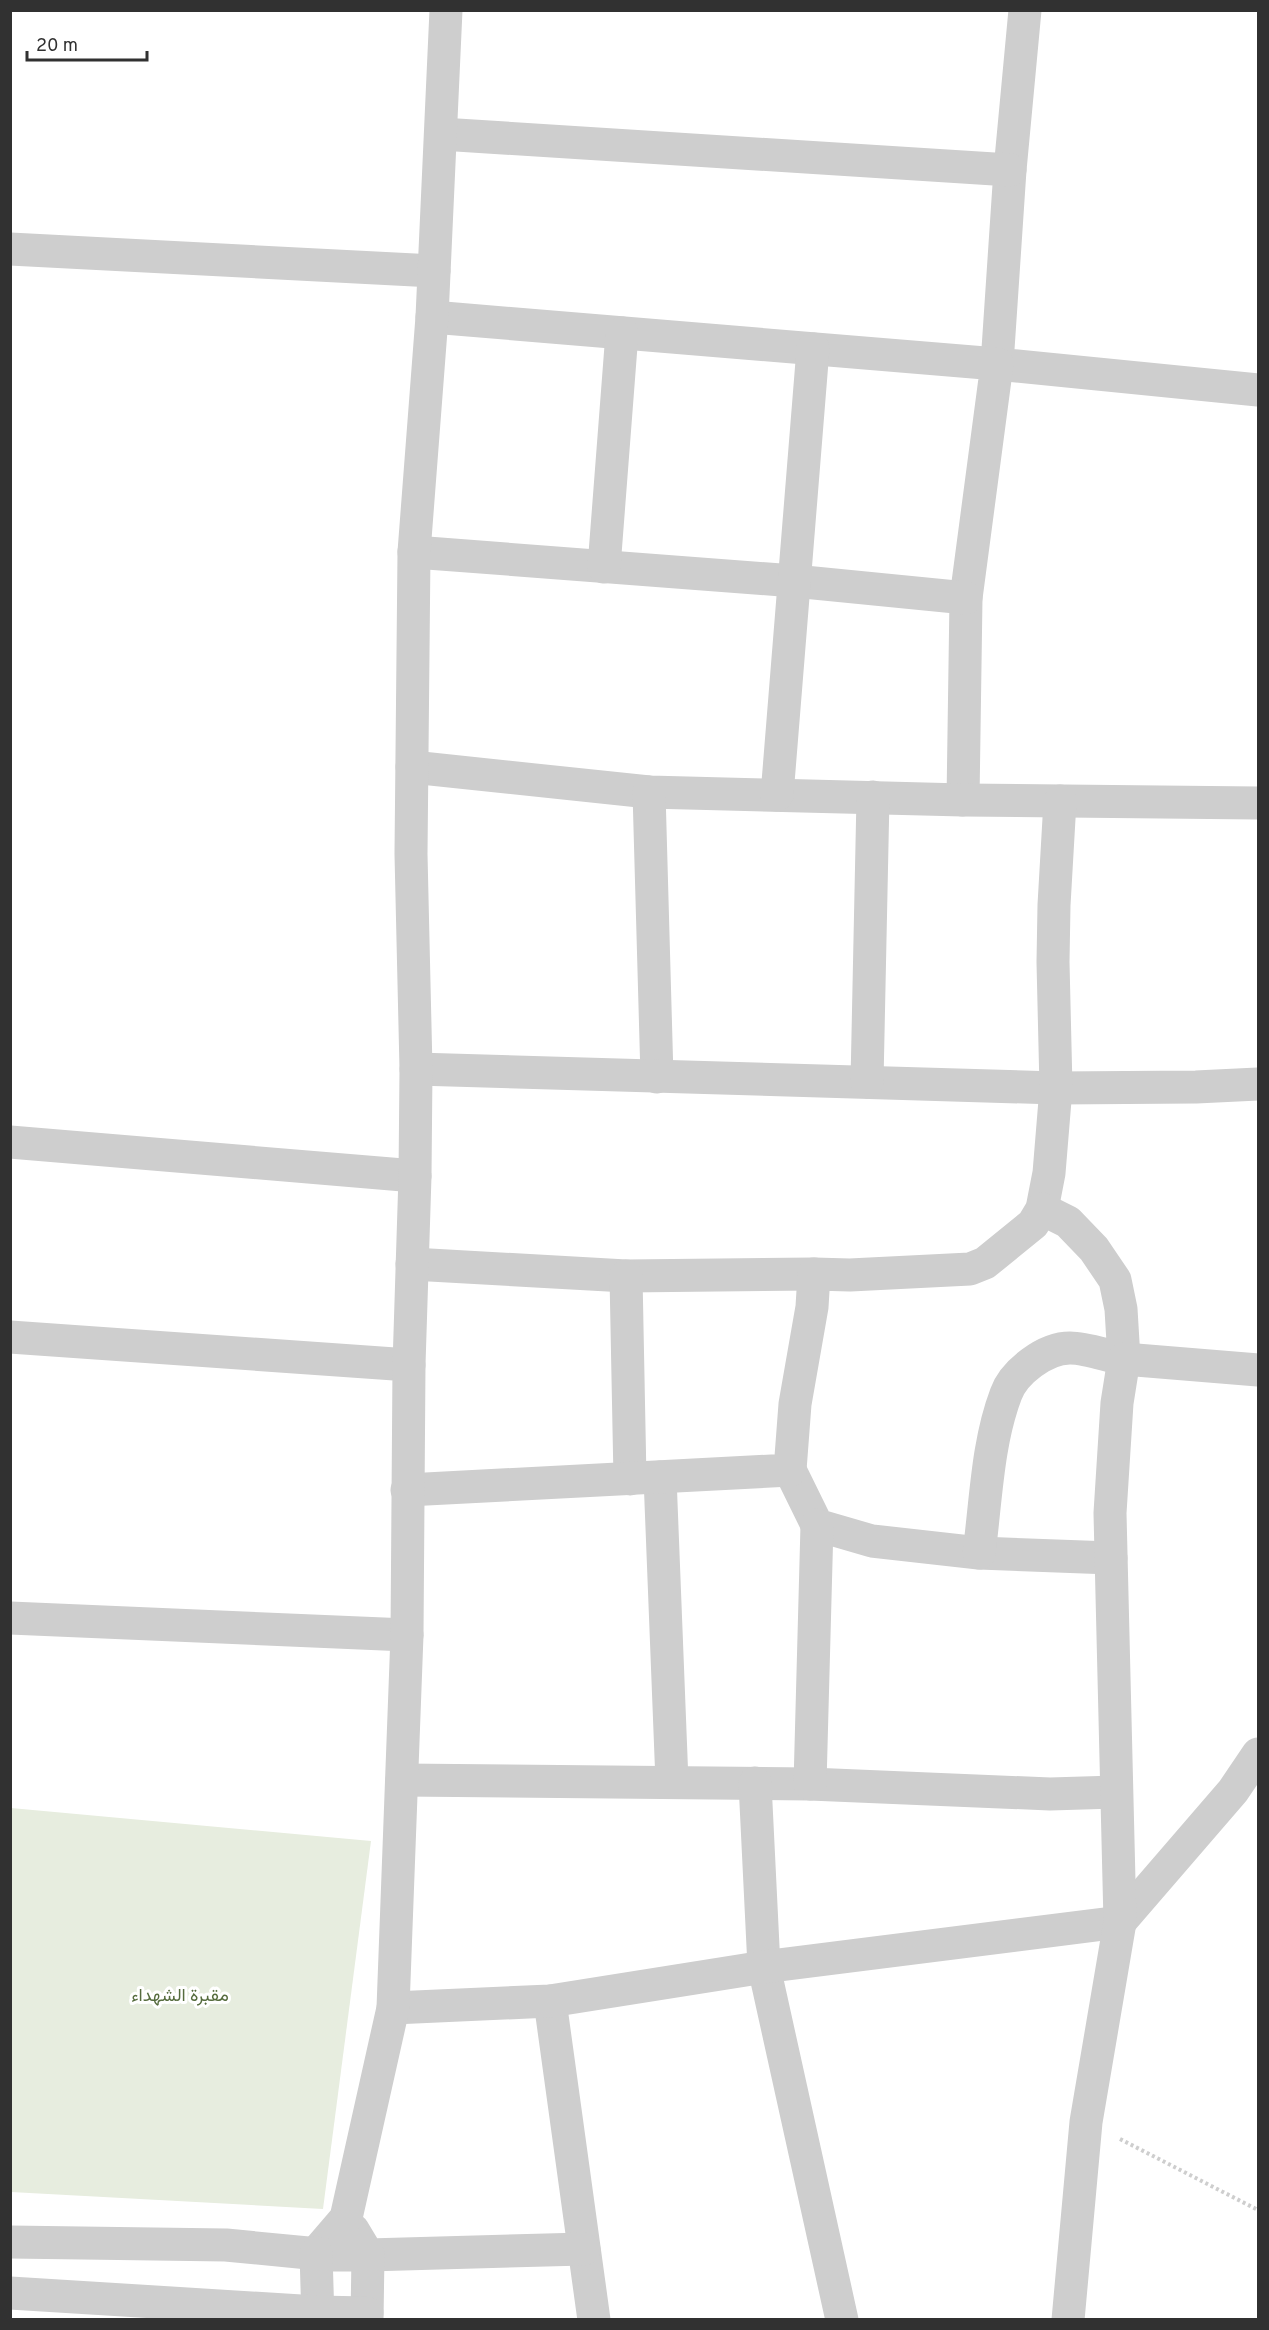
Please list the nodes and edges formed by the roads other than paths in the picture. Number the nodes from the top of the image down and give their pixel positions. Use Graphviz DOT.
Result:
graph roads {
  1 [pos="446,10"];
  2 [pos="1025,10"];
  3 [pos="441,134"];
  4 [pos="1010,170"];
  5 [pos="10,249"];
  6 [pos="434,271"];
  7 [pos="432,317"];
  8 [pos="622,333"];
  9 [pos="813,349"];
  10 [pos="996,364"];
  11 [pos="1258,390"];
  12 [pos="414,552"];
  13 [pos="604,567"];
  14 [pos="795,582"];
  15 [pos="966,598"];
  16 [pos="412,767"];
  17 [pos="649,792"];
  18 [pos="777,795"];
  19 [pos="873,797"];
  20 [pos="963,800"];
  21 [pos="1060,801"];
  22 [pos="1258,803"];
  23 [pos="416,1070"];
  24 [pos="657,1077"];
  25 [pos="867,1082"];
  26 [pos="1258,1084"];
  27 [pos="1056,1088"];
  28 [pos="10,1142"];
  29 [pos="415,1176"];
  30 [pos="1042,1209"];
  31 [pos="412,1264"];
  32 [pos="814,1274"];
  33 [pos="626,1276"];
  34 [pos="10,1337"];
  35 [pos="1124,1359"];
  36 [pos="409,1365"];
  37 [pos="1258,1370"];
  38 [pos="790,1470"];
  39 [pos="645,1478"];
  40 [pos="407,1490"];
  41 [pos="817,1524"];
  42 [pos="979,1553"];
  43 [pos="1111,1558"];
  44 [pos="10,1618"];
  45 [pos="407,1635"];
  46 [pos="1258,1754"];
  47 [pos="402,1780"];
  48 [pos="672,1782"];
  49 [pos="755,1783"];
  50 [pos="810,1784"];
  51 [pos="1116,1792"];
  52 [pos="1120,1922"];
  53 [pos="764,1967"];
  54 [pos="550,2001"];
  55 [pos="393,2008"];
  56 [pos="346,2218"];
  57 [pos="10,2242"];
  58 [pos="584,2248"];
  59 [pos="316,2253"];
  60 [pos="368,2255"];
  61 [pos="10,2293"];
  62 [pos="317,2316"];
  63 [pos="367,2316"];
  64 [pos="594,2319"];
  65 [pos="842,2319"];
  66 [pos="1068,2319"];
  1 -- 3 [label="street"];
  2 -- 4 [label="street"];
  3 -- 4 [label="street"];
  3 -- 6 [label="street"];
  4 -- 10 [label="street"];
  5 -- 6 [label="street"];
  6 -- 7 [label="street"];
  7 -- 8 [label="street"];
  7 -- 12 [label="street"];
  8 -- 9 [label="street"];
  8 -- 13 [label="street"];
  9 -- 10 [label="street"];
  9 -- 14 [label="street"];
  10 -- 11 [label="street"];
  10 -- 15 [label="street"];
  12 -- 13 [label="street"];
  12 -- 16 [label="street"];
  13 -- 14 [label="street"];
  14 -- 15 [label="street"];
  14 -- 18 [label="street"];
  15 -- 20 [label="street"];
  16 -- 17 [label="street"];
  16 -- 23 [label="street"];
  17 -- 18 [label="street"];
  17 -- 24 [label="street"];
  18 -- 19 [label="street"];
  19 -- 20 [label="street"];
  19 -- 25 [label="street"];
  20 -- 21 [label="street"];
  21 -- 22 [label="street"];
  21 -- 27 [label="street"];
  23 -- 24 [label="street"];
  23 -- 29 [label="street"];
  24 -- 25 [label="street"];
  25 -- 27 [label="street"];
  26 -- 27 [label="street"];
  27 -- 30 [label="street"];
  28 -- 29 [label="street"];
  29 -- 31 [label="street"];
  30 -- 32 [label="street"];
  30 -- 35 [label="street"];
  31 -- 33 [label="street"];
  31 -- 36 [label="street"];
  32 -- 33 [label="street"];
  32 -- 38 [label="street"];
  33 -- 39 [label="street"];
  34 -- 36 [label="street"];
  35 -- 37 [label="street"];
  35 -- 42 [label="street"];
  35 -- 43 [label="street"];
  36 -- 40 [label="street"];
  38 -- 39 [label="street"];
  38 -- 41 [label="street"];
  39 -- 40 [label="street"];
  39 -- 48 [label="street"];
  40 -- 45 [label="street"];
  41 -- 42 [label="street"];
  41 -- 50 [label="street"];
  42 -- 43 [label="street"];
  43 -- 51 [label="street"];
  44 -- 45 [label="street"];
  45 -- 47 [label="street"];
  46 -- 52 [label="street"];
  47 -- 48 [label="street"];
  47 -- 55 [label="street"];
  48 -- 49 [label="street"];
  49 -- 50 [label="street"];
  49 -- 53 [label="street"];
  50 -- 51 [label="street"];
  51 -- 52 [label="street"];
  52 -- 53 [label="street"];
  52 -- 66 [label="street"];
  53 -- 54 [label="street"];
  53 -- 65 [label="street"];
  54 -- 55 [label="street"];
  54 -- 58 [label="street"];
  55 -- 56 [label="street"];
  56 -- 59 [label="street"];
  56 -- 60 [label="street"];
  57 -- 59 [label="street"];
  58 -- 60 [label="street"];
  58 -- 64 [label="street"];
  59 -- 60 [label="street"];
  59 -- 62 [label="street"];
  60 -- 63 [label="street"];
  61 -- 62 [label="street"];
  62 -- 63 [label="street"];
}
